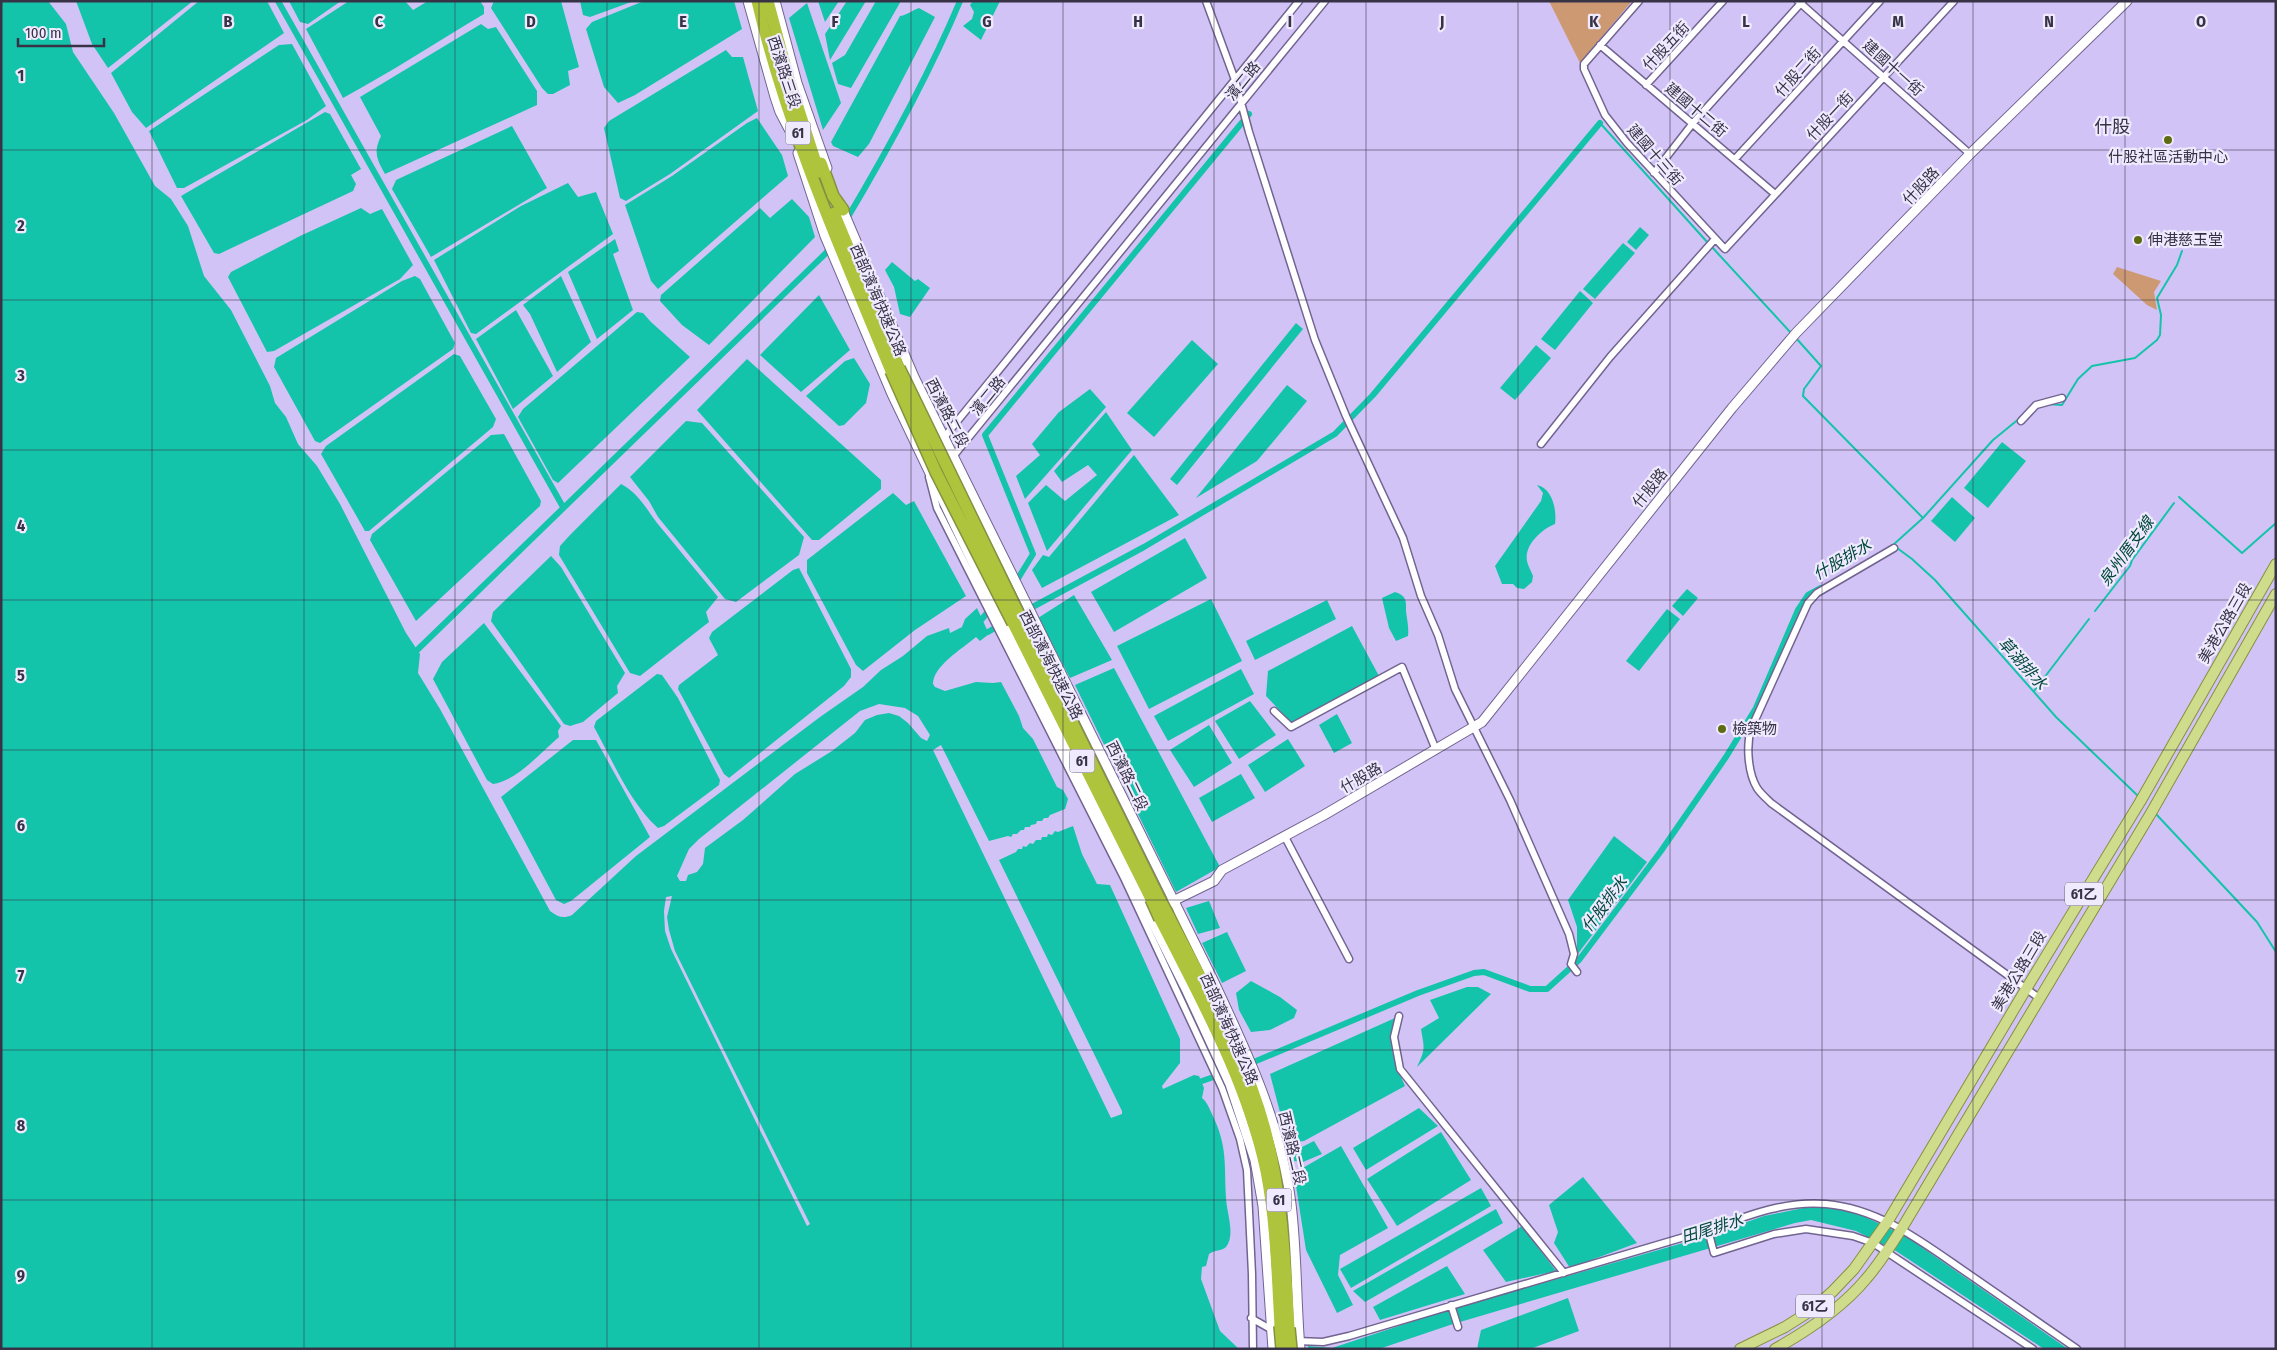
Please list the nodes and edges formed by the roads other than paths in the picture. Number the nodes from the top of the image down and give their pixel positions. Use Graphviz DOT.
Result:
graph roads {
  1 [pos="748,1"];
  2 [pos="757,1"];
  3 [pos="768,1"];
  4 [pos="775,1"];
  5 [pos="1206,1"];
  6 [pos="1299,1"];
  7 [pos="1324,1"];
  8 [pos="1639,1"];
  9 [pos="1723,1"];
  10 [pos="1880,1"];
  11 [pos="1954,1"];
  12 [pos="2127,1"];
  13 [pos="1800,2"];
  14 [pos="766,39"];
  15 [pos="1844,40"];
  16 [pos="1600,44"];
  17 [pos="1883,76"];
  18 [pos="1235,80"];
  19 [pos="1646,85"];
  20 [pos="1242,103"];
  21 [pos="1693,123"];
  22 [pos="788,124"];
  23 [pos="1970,154"];
  24 [pos="1735,159"];
  25 [pos="1654,173"];
  26 [pos="1775,194"];
  27 [pos="834,223"];
  28 [pos="1715,238"];
  29 [pos="844,249"];
  30 [pos="1725,249"];
  31 [pos="2062,398"];
  32 [pos="2021,421"];
  33 [pos="944,437"];
  34 [pos="1541,444"];
  35 [pos="954,457"];
  36 [pos="928,471"];
  37 [pos="1894,548"];
  38 [pos="2276,564"];
  39 [pos="2276,594"];
  40 [pos="1014,623"];
  41 [pos="1274,712"];
  42 [pos="1474,726"];
  43 [pos="1436,750"];
  44 [pos="1285,837"];
  45 [pos="1173,900"];
  46 [pos="1145,916"];
  47 [pos="1349,959"];
  48 [pos="1577,972"];
  49 [pos="2026,989"];
  50 [pos="2039,998"];
  51 [pos="1399,1016"];
  52 [pos="1229,1058"];
  53 [pos="1238,1080"];
  54 [pos="1888,1221"];
  55 [pos="1902,1228"];
  56 [pos="1708,1230"];
  57 [pos="1873,1243"];
  58 [pos="1886,1251"];
  59 [pos="1564,1273"];
  60 [pos="1451,1305"];
  61 [pos="1251,1318"];
  62 [pos="1458,1327"];
  63 [pos="1280,1328"];
  64 [pos="1297,1346"];
  65 [pos="1252,1349"];
  66 [pos="1273,1349"];
  67 [pos="1282,1349"];
  68 [pos="1740,1349"];
  69 [pos="1775,1349"];
  70 [pos="2033,1349"];
  71 [pos="2077,1349"];
  1 -- 22 [label="street, 西濱路三段"];
  2 -- 14 [label="highway, 西部濱海快速公路 / 61"];
  3 -- 27 [label="highway"];
  4 -- 27 [label="street, 西濱路三段"];
  5 -- 18 [label="street"];
  6 -- 18 [label="street, 濱二路"];
  7 -- 20 [label="street, 濱二路"];
  8 -- 16 [label="street"];
  9 -- 19 [label="street, 什股五街"];
  10 -- 15 [label="street, 什股二街"];
  11 -- 17 [label="street, 什股一街"];
  12 -- 23 [label="street, 什股路"];
  13 -- 15 [label="street, 建國十一街"];
  13 -- 21 [label="street"];
  14 -- 22 [label="highway"];
  14 -- 27 [label="highway, 西部濱海快速公路 / 61"];
  15 -- 17 [label="street, 建國十一街"];
  15 -- 24 [label="street, 什股二街"];
  16 -- 19 [label="street, 建國十二街"];
  16 -- 25 [label="street, 建國十三街"];
  17 -- 23 [label="street, 建國十一街"];
  17 -- 26 [label="street, 什股一街"];
  18 -- 20 [label="street"];
  18 -- 33 [label="street, 濱二路"];
  19 -- 21 [label="street, 建國十二街"];
  20 -- 35 [label="street, 濱二路"];
  20 -- 42 [label="street"];
  21 -- 24 [label="street, 建國十二街"];
  21 -- 25 [label="street"];
  22 -- 27 [label="street, 西濱路三段"];
  23 -- 42 [label="street, 什股路"];
  24 -- 26 [label="street, 建國十二街"];
  25 -- 28 [label="street, 建國十三街"];
  26 -- 30 [label="street, 什股一街"];
  27 -- 29 [label="highway, 西部濱海快速公路 / 61"];
  27 -- 29 [label="street"];
  28 -- 30 [label="street, 建國十三街"];
  28 -- 34 [label="street"];
  29 -- 33 [label="street, 西濱路二段"];
  29 -- 36 [label="street, 西濱路二段"];
  29 -- 40 [label="highway, 西部濱海快速公路 / 61, bridge"];
  31 -- 32 [label="street"];
  33 -- 35 [label="street, 西濱路二段"];
  33 -- 36 [label="street, 濱二路"];
  35 -- 36 [label="street, 濱二路"];
  35 -- 40 [label="street, 西濱路二段"];
  36 -- 40 [label="street, 西濱路二段"];
  37 -- 49 [label="street"];
  38 -- 49 [label="main road, 美港公路三段 / 61乙"];
  39 -- 50 [label="main road, 美港公路三段 / 61乙"];
  40 -- 45 [label="street, 西濱路二段"];
  40 -- 46 [label="street, 西濱路二段"];
  40 -- 52 [label="highway, 西部濱海快速公路 / 61, bridge"];
  41 -- 43 [label="street"];
  42 -- 43 [label="street, 什股路"];
  42 -- 48 [label="street"];
  43 -- 44 [label="street, 什股路"];
  44 -- 45 [label="street, 什股路"];
  44 -- 47 [label="street"];
  45 -- 46 [label="street, 什股路"];
  45 -- 52 [label="street, 西濱路二段"];
  46 -- 52 [label="street, 西濱路二段"];
  49 -- 50 [label="street"];
  49 -- 54 [label="main road, 美港公路三段 / 61乙"];
  50 -- 55 [label="main road, 美港公路三段 / 61乙"];
  51 -- 59 [label="street"];
  52 -- 53 [label="highway, 西部濱海快速公路 / 61"];
  52 -- 53 [label="street, 西濱路二段"];
  53 -- 61 [label="street"];
  53 -- 63 [label="highway, 西部濱海快速公路 / 61"];
  53 -- 64 [label="street, 西濱路二段"];
  54 -- 55 [label="street"];
  54 -- 56 [label="street"];
  54 -- 57 [label="main road, 美港公路三段 / 61乙"];
  55 -- 58 [label="main road, 美港公路三段 / 61乙"];
  55 -- 71 [label="street"];
  56 -- 57 [label="street"];
  56 -- 59 [label="street"];
  57 -- 58 [label="street"];
  57 -- 68 [label="main road, 美港公路三段 / 61乙"];
  58 -- 69 [label="main road, 美港公路三段 / 61乙"];
  58 -- 70 [label="street"];
  59 -- 60 [label="street"];
  60 -- 62 [label="street"];
  60 -- 64 [label="street"];
  61 -- 63 [label="street"];
  61 -- 65 [label="street"];
  63 -- 64 [label="highway, 西部濱海快速公路 / 61, bridge"];
  63 -- 64 [label="street"];
  63 -- 66 [label="street"];
  63 -- 67 [label="highway, 西部濱海快速公路 / 61, bridge"];
}
